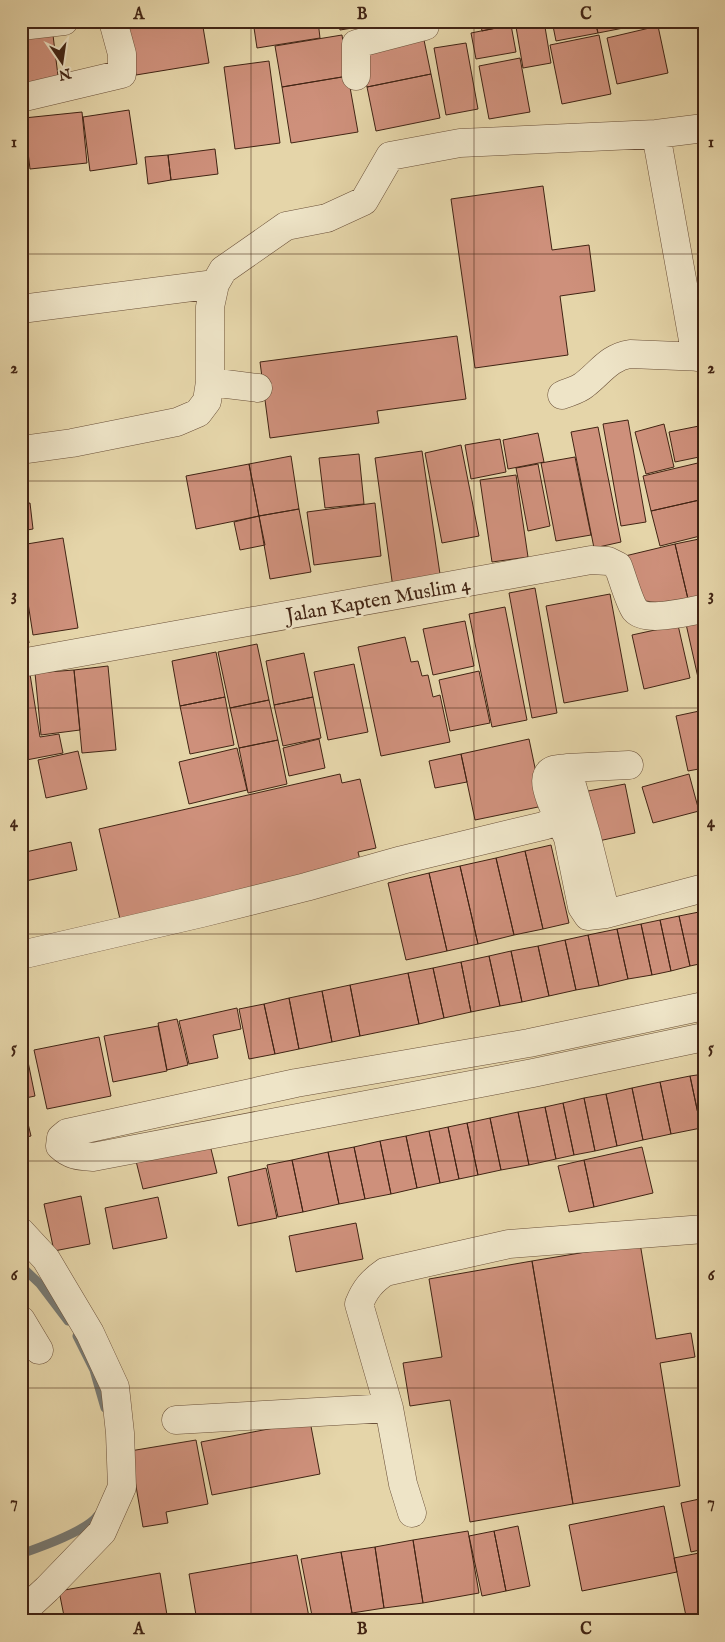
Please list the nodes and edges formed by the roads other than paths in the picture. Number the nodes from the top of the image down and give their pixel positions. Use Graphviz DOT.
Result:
graph roads {
  1 [pos="64,21"];
  2 [pos="113,21"];
  3 [pos="426,21"];
  4 [pos="21,26"];
  5 [pos="356,76"];
  6 [pos="21,98"];
  7 [pos="704,128"];
  8 [pos="656,134"];
  9 [pos="215,284"];
  10 [pos="21,309"];
  11 [pos="700,357"];
  12 [pos="210,382"];
  13 [pos="258,388"];
  14 [pos="562,395"];
  15 [pos="21,450"];
  16 [pos="704,609"];
  17 [pos="21,663"];
  18 [pos="629,765"];
  19 [pos="572,831"];
  20 [pos="704,888"];
  21 [pos="21,955"];
  22 [pos="704,1006"];
  23 [pos="704,1037"];
  24 [pos="528,1043"];
  25 [pos="533,1073"];
  26 [pos="296,1082"];
  27 [pos="305,1116"];
  28 [pos="704,1229"];
  29 [pos="21,1232"];
  30 [pos="21,1320"];
  31 [pos="39,1350"];
  32 [pos="389,1408"];
  33 [pos="176,1420"];
  34 [pos="412,1513"];
  35 [pos="21,1613"];
  1 -- 4 [label="street"];
  2 -- 6 [label="street"];
  3 -- 5 [label="street"];
  7 -- 8 [label="street"];
  8 -- 9 [label="street"];
  8 -- 11 [label="street"];
  9 -- 10 [label="street"];
  9 -- 12 [label="street"];
  11 -- 14 [label="street"];
  12 -- 13 [label="street"];
  12 -- 15 [label="street"];
  16 -- 17 [label="street, Jalan Kapten Muslim 4"];
  18 -- 19 [label="street"];
  19 -- 20 [label="street"];
  19 -- 21 [label="street"];
  22 -- 24 [label="street"];
  23 -- 25 [label="street"];
  24 -- 25 [label="street"];
  24 -- 26 [label="street"];
  25 -- 27 [label="street"];
  26 -- 27 [label="street"];
  26 -- 27 [label="street"];
  28 -- 32 [label="street"];
  29 -- 35 [label="street"];
  30 -- 31 [label="street"];
  32 -- 33 [label="street"];
  32 -- 34 [label="street"];
}
